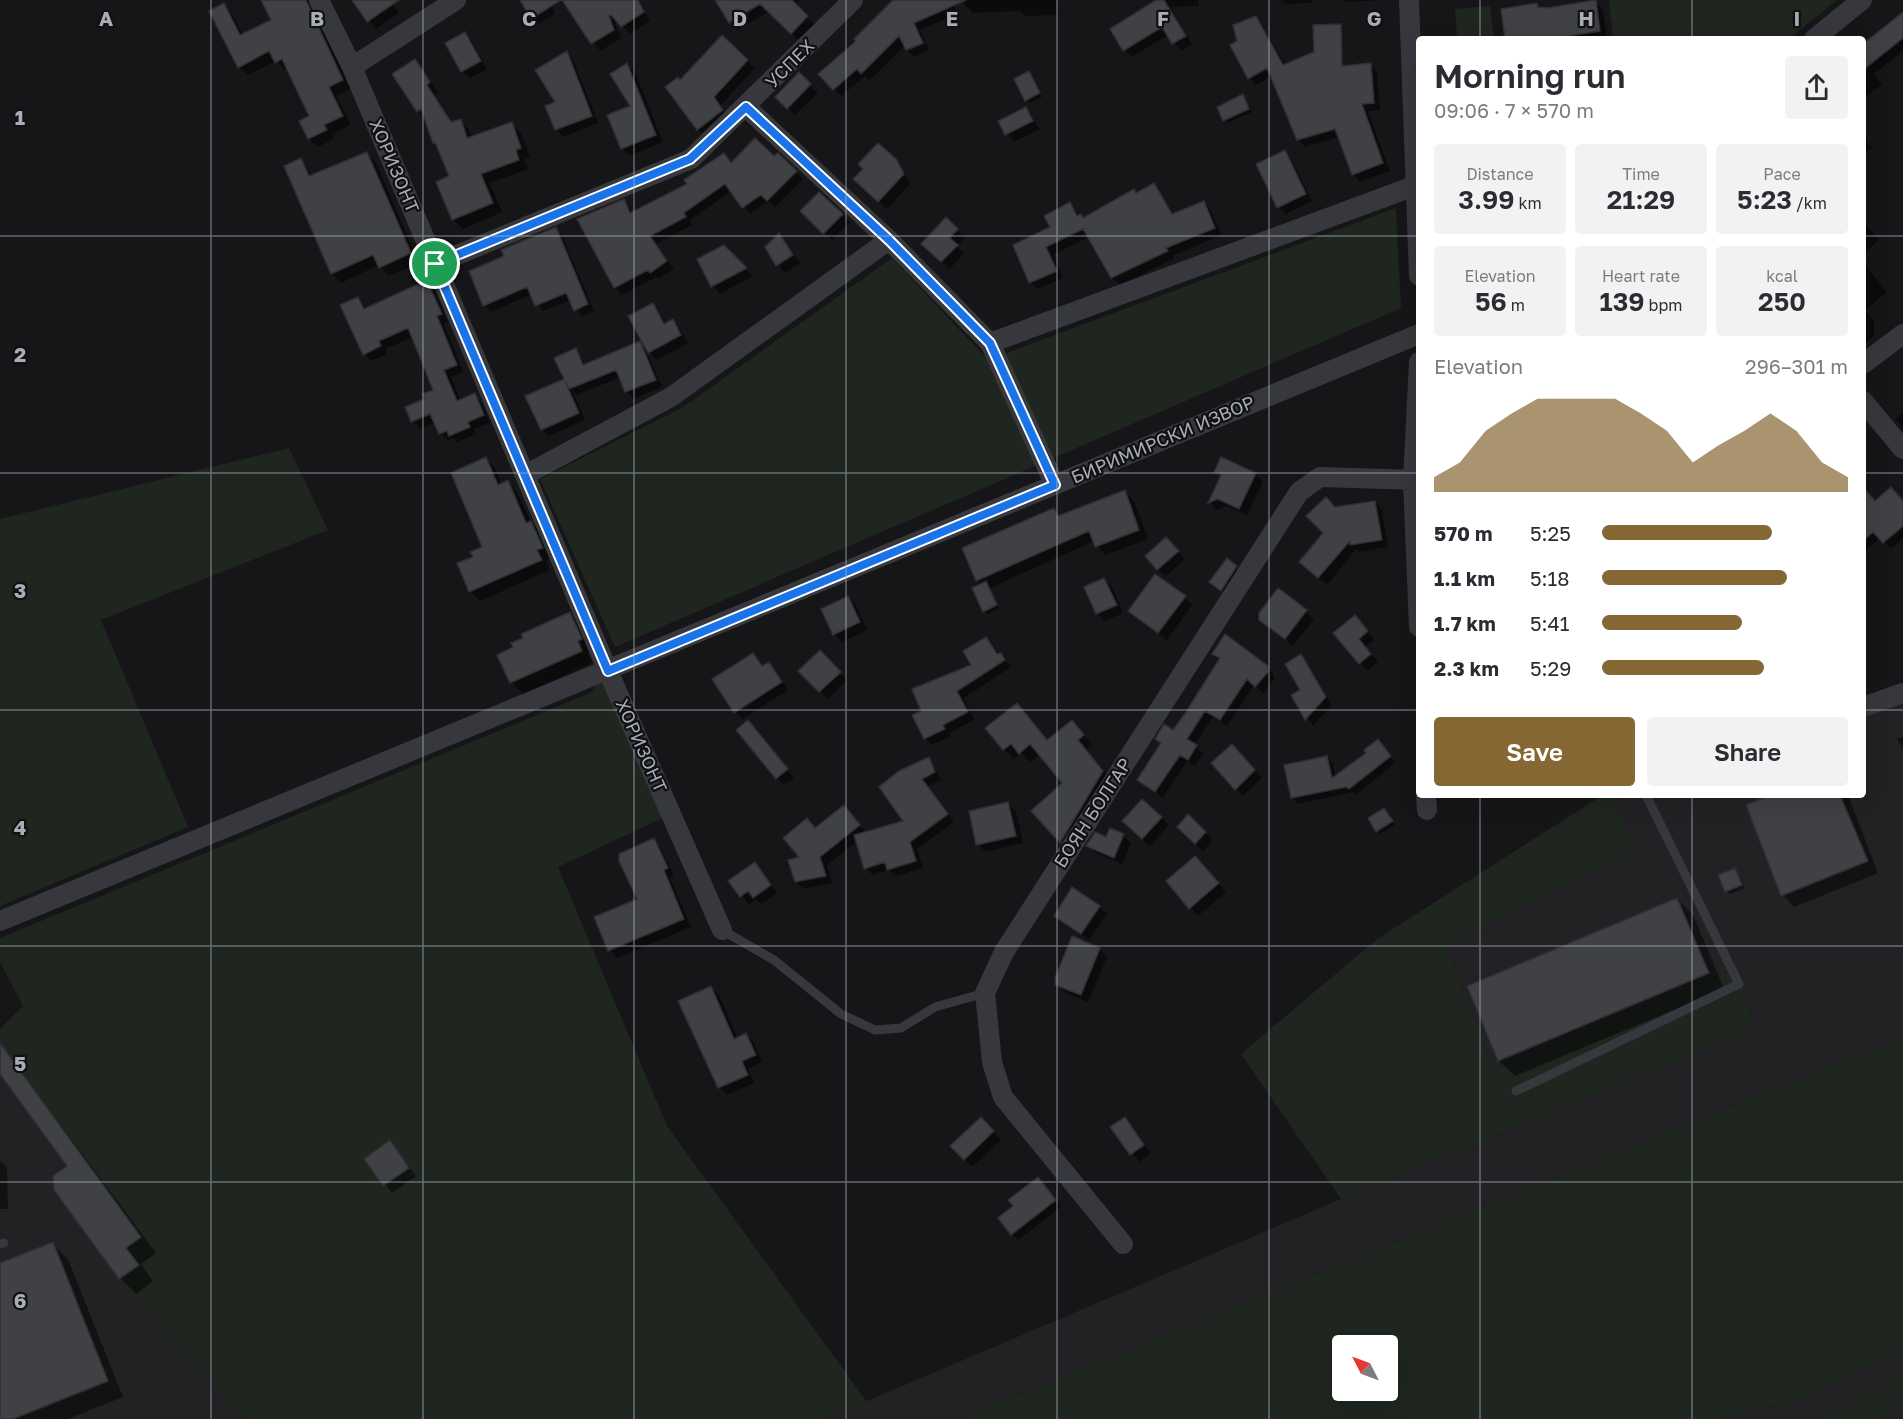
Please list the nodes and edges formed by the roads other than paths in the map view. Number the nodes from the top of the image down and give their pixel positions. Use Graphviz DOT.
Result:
graph roads {
  1 [pos="319,0"];
  2 [pos="456,0"];
  3 [pos="853,0"];
  4 [pos="1409,0"];
  5 [pos="1862,0"];
  6 [pos="1818,36"];
  7 [pos="352,67"];
  8 [pos="746,107"];
  9 [pos="1416,185"];
  10 [pos="889,240"];
  11 [pos="435,264"];
  12 [pos="1416,334"];
  13 [pos="1903,334"];
  14 [pos="990,343"];
  15 [pos="1866,362"];
  16 [pos="1866,405"];
  17 [pos="1903,449"];
  18 [pos="525,475"];
  19 [pos="1416,480"];
  20 [pos="1055,485"];
  21 [pos="608,671"];
  22 [pos="1903,693"];
  23 [pos="1866,705"];
  24 [pos="1647,798"];
  25 [pos="0,921"];
  26 [pos="722,930"];
  27 [pos="985,993"];
  28 [pos="1516,1091"];
  29 [pos="1123,1244"];
  1 -- 7 [label="street, ХОРИЗОНТ"];
  2 -- 7 [label="street"];
  3 -- 8 [label="street, УСПЕХ"];
  4 -- 9 [label="street"];
  5 -- 6 [label="street"];
  7 -- 11 [label="street, ХОРИЗОНТ"];
  8 -- 10 [label="street"];
  8 -- 11 [label="street, УСПЕХ"];
  9 -- 14 [label="street"];
  10 -- 14 [label="street"];
  10 -- 18 [label="street"];
  11 -- 18 [label="street, ХОРИЗОНТ"];
  12 -- 20 [label="street, БИРИМИРСКИ ИЗВОР"];
  13 -- 15 [label="street"];
  14 -- 20 [label="street"];
  16 -- 17 [label="street"];
  18 -- 21 [label="street, ХОРИЗОНТ"];
  19 -- 27 [label="street, БОЯН БОЛГАР"];
  20 -- 21 [label="street, БИРИМИРСКИ ИЗВОР"];
  21 -- 25 [label="street, БИРИМИРСКИ ИЗВОР"];
  21 -- 26 [label="street, ХОРИЗОНТ"];
  22 -- 23 [label="street"];
  24 -- 28 [label="lane"];
  26 -- 27 [label="lane"];
  27 -- 29 [label="street"];
}
